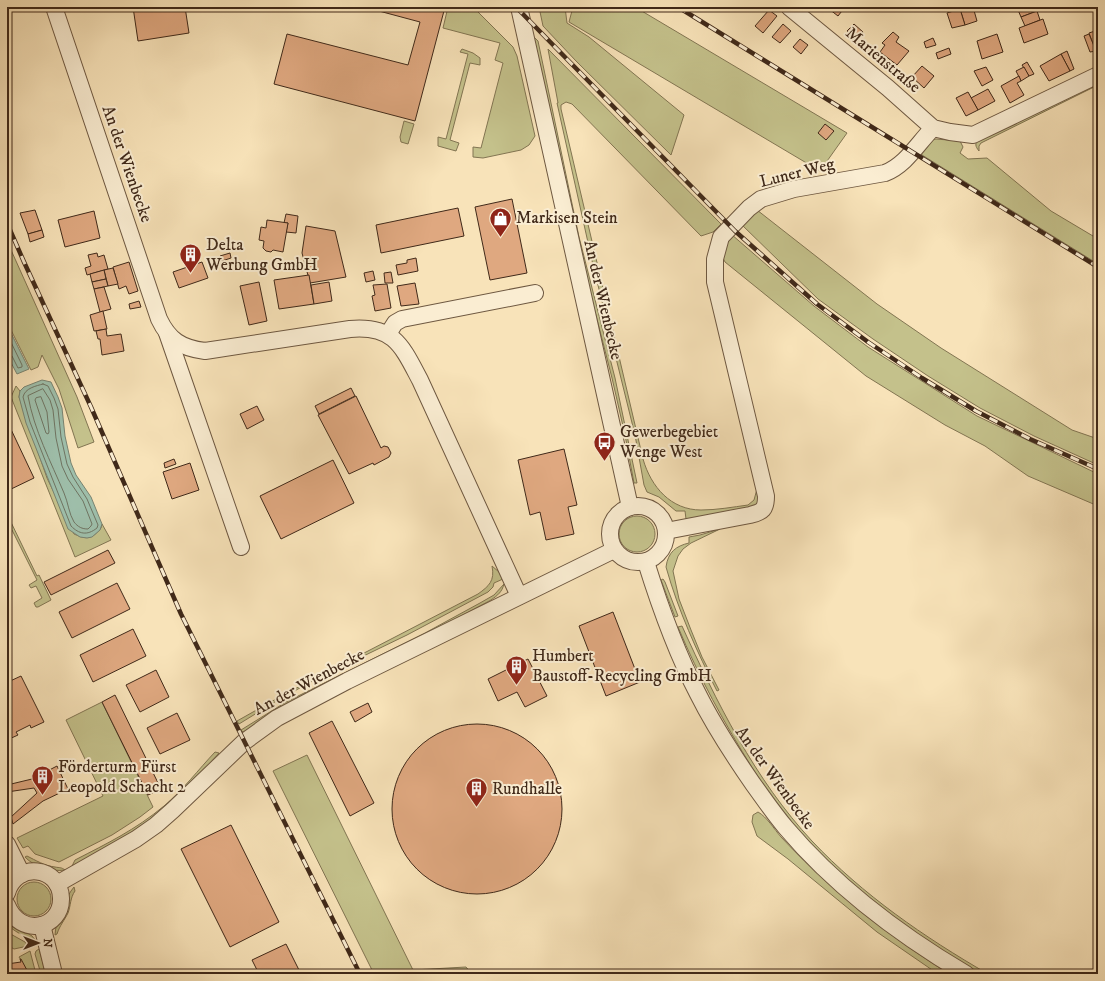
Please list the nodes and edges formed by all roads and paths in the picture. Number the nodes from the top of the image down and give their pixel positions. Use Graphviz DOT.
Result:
graph roads {
  1 [pos="54,7"];
  2 [pos="519,7"];
  3 [pos="789,7"];
  4 [pos="1098,75"];
  5 [pos="933,128"];
  6 [pos="535,293"];
  7 [pos="166,331"];
  8 [pos="388,334"];
  9 [pos="630,507"];
  10 [pos="666,531"];
  11 [pos="241,547"];
  12 [pos="614,550"];
  13 [pos="646,562"];
  14 [pos="519,596"];
  15 [pos="7,844"];
  16 [pos="22,874"];
  17 [pos="57,884"];
  18 [pos="7,893"];
  19 [pos="7,905"];
  20 [pos="42,925"];
  21 [pos="54,974"];
  22 [pos="966,974"];
  1 -- 7 [label="street, An der Wienbecke"];
  2 -- 9 [label="street, An der Wienbecke"];
  3 -- 5 [label="street, Marienstraße"];
  4 -- 5 [label="street"];
  5 -- 10 [label="street, Luner Weg"];
  6 -- 8 [label="street"];
  7 -- 8 [label="street, An der Wienbecke"];
  7 -- 11 [label="street, An der Wienbecke"];
  8 -- 14 [label="street, An der Wienbecke"];
  9 -- 10 [label="street"];
  9 -- 12 [label="street"];
  10 -- 13 [label="street"];
  12 -- 13 [label="street"];
  12 -- 14 [label="street, An der Wienbecke"];
  13 -- 22 [label="street, An der Wienbecke"];
  14 -- 17 [label="street, An der Wienbecke"];
  15 -- 16 [label="street"];
  16 -- 17 [label="street"];
  16 -- 18 [label="street"];
  17 -- 20 [label="street"];
  19 -- 20 [label="street"];
  20 -- 21 [label="street"];
}
